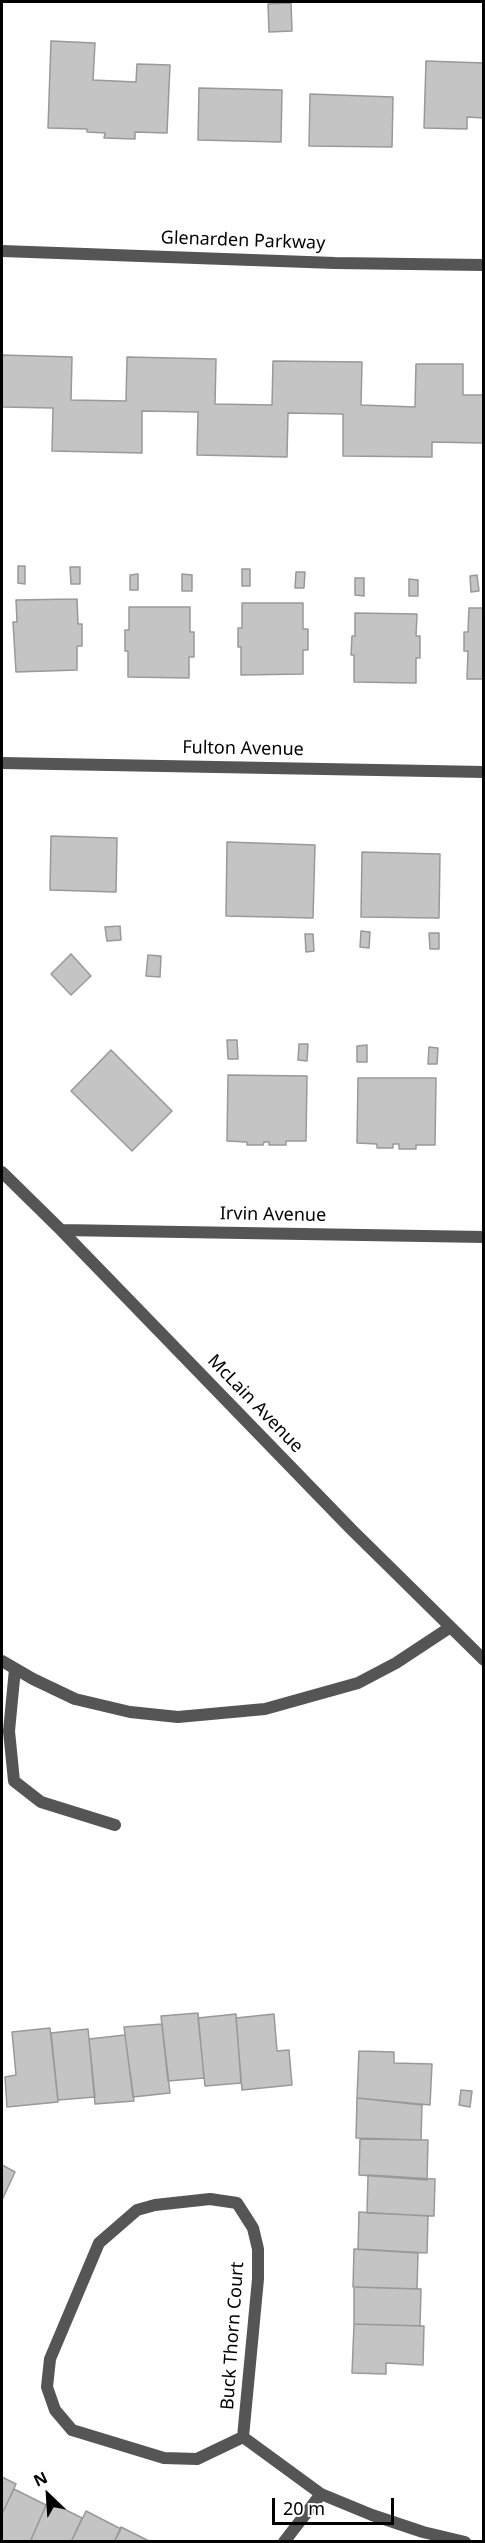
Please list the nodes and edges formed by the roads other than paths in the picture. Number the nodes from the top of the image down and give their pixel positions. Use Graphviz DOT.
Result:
graph roads {
  1 [pos="2,251"];
  2 [pos="483,265"];
  3 [pos="2,762"];
  4 [pos="483,772"];
  5 [pos="2,1172"];
  6 [pos="61,1230"];
  7 [pos="483,1236"];
  8 [pos="449,1628"];
  9 [pos="483,1660"];
  10 [pos="2,1661"];
  11 [pos="15,1669"];
  12 [pos="115,1825"];
  13 [pos="243,2437"];
  14 [pos="321,2494"];
  15 [pos="284,2541"];
  16 [pos="465,2541"];
  1 -- 2 [label="street, Glenarden Parkway"];
  3 -- 4 [label="street, Fulton Avenue"];
  5 -- 6 [label="street, McLain Avenue"];
  6 -- 7 [label="street, Irvin Avenue"];
  6 -- 8 [label="street, McLain Avenue"];
  8 -- 9 [label="street, McLain Avenue"];
  8 -- 11 [label="street"];
  10 -- 11 [label="street"];
  11 -- 12 [label="street"];
  13 -- 13 [label="street, Buck Thorn Court"];
  13 -- 14 [label="street, Buck Thorn Court"];
  14 -- 15 [label="street"];
  14 -- 16 [label="street, Buck Thorn Court"];
}
